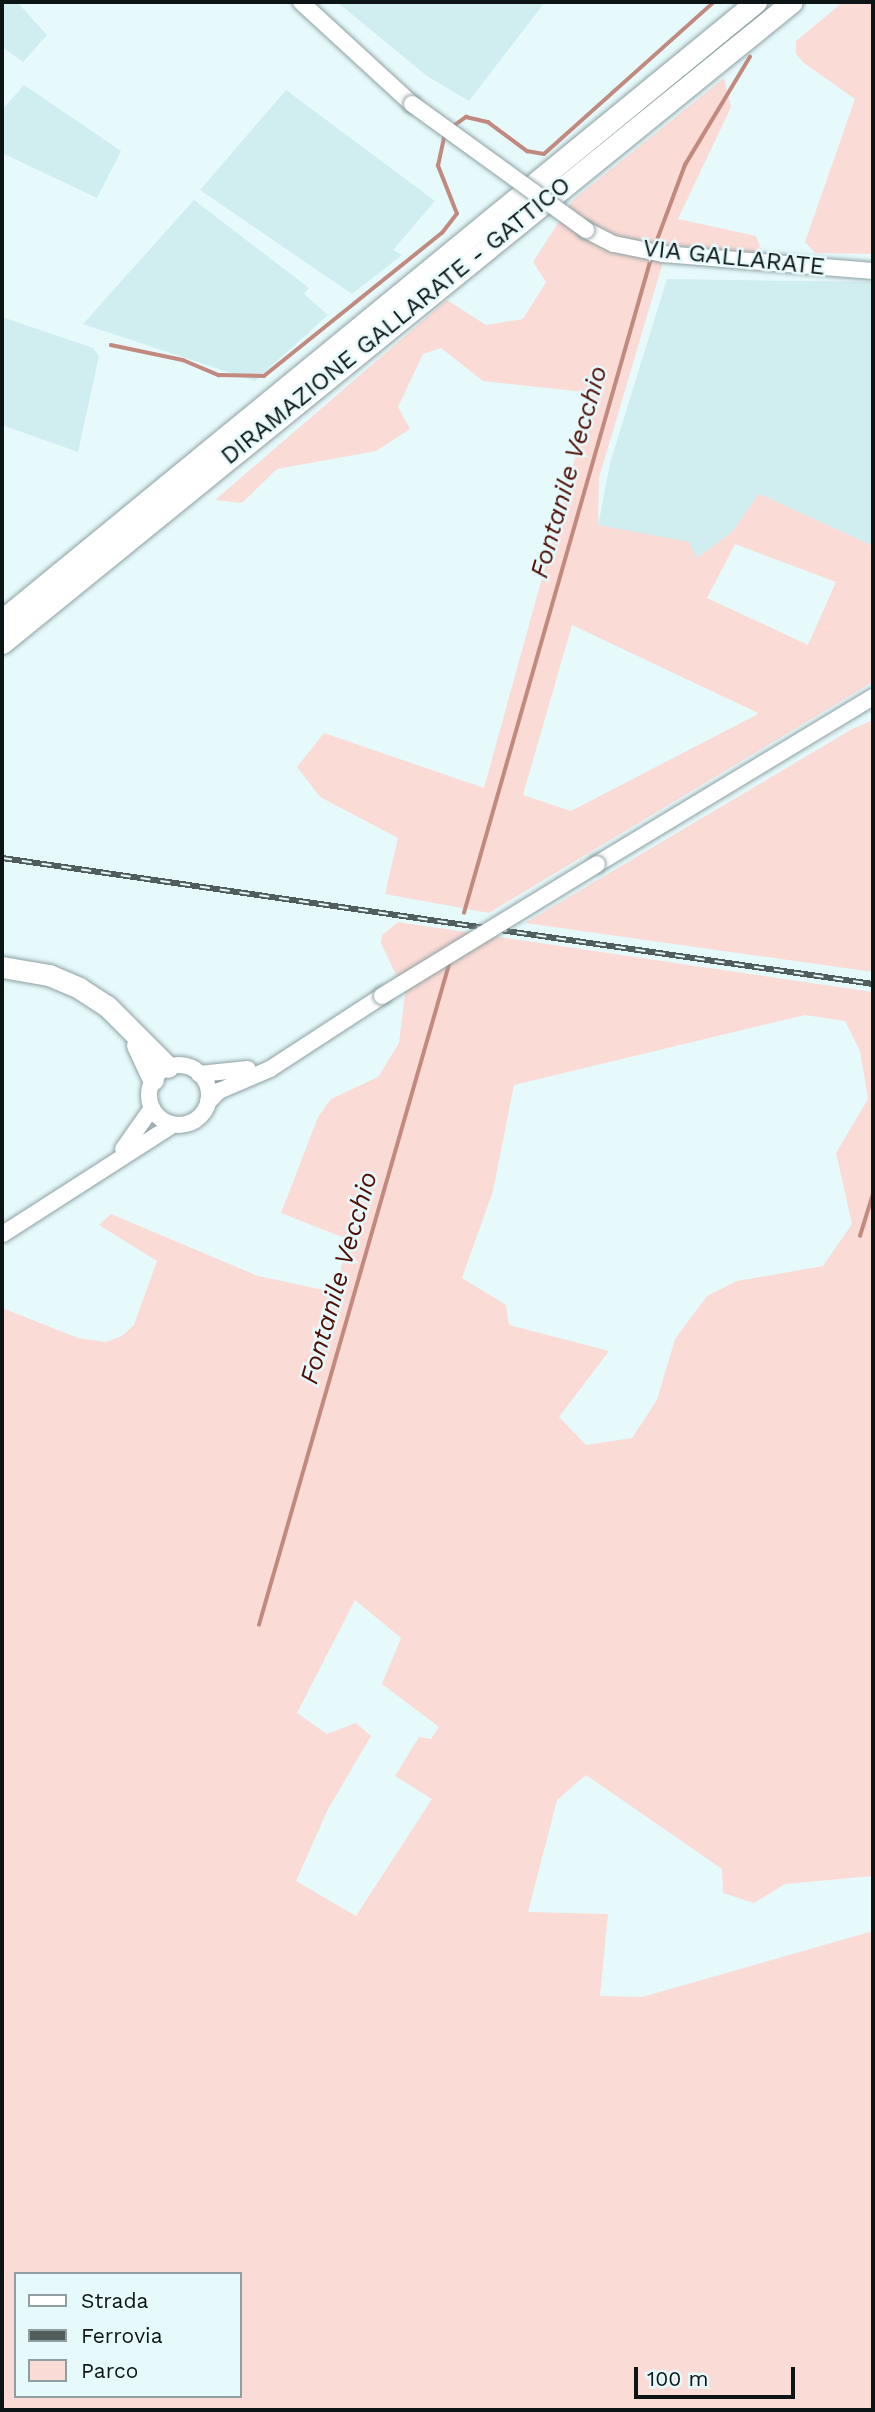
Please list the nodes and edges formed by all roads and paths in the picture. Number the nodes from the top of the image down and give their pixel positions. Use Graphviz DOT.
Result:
graph roads {
  1 [pos="301,2"];
  2 [pos="756,2"];
  3 [pos="792,2"];
  4 [pos="873,271"];
  5 [pos="2,620"];
  6 [pos="2,643"];
  7 [pos="873,698"];
  8 [pos="2,967"];
  9 [pos="346,1019"];
  10 [pos="161,1074"];
  11 [pos="200,1074"];
  12 [pos="208,1102"];
  13 [pos="152,1108"];
  14 [pos="173,1125"];
  15 [pos="3,1234"];
  1 -- 4 [label="street, VIA GALLARATE, bridge"];
  2 -- 5 [label="highway, DIRAMAZIONE GALLARATE - GATTICO"];
  3 -- 6 [label="highway, DIRAMAZIONE GALLARATE - GATTICO"];
  7 -- 9 [label="street, bridge"];
  8 -- 10 [label="highway"];
  9 -- 11 [label="street"];
  9 -- 12 [label="street"];
  10 -- 11 [label="street"];
  10 -- 13 [label="street"];
  11 -- 12 [label="street"];
  12 -- 14 [label="street"];
  13 -- 14 [label="street"];
  13 -- 15 [label="street"];
  14 -- 15 [label="street"];
}
